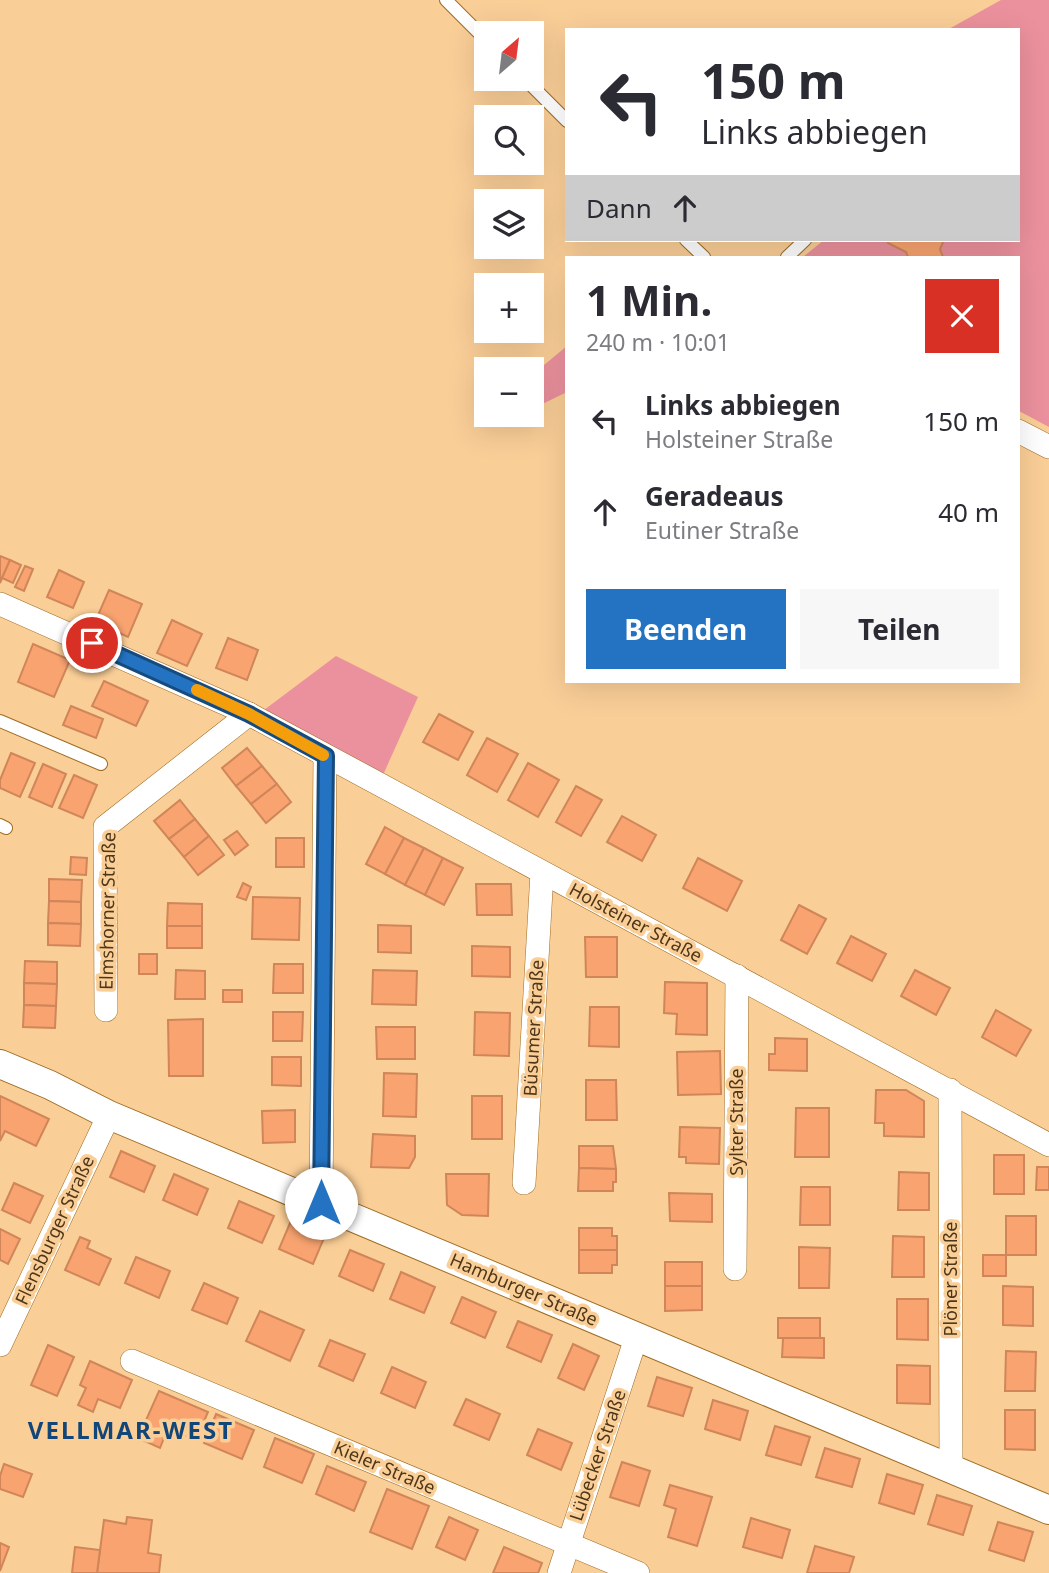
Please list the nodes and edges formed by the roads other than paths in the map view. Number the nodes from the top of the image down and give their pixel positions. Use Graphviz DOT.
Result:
graph roads {
  1 [pos="446,0"];
  2 [pos="474,28"];
  3 [pos="537,91"];
  4 [pos="565,119"];
  5 [pos="688,242"];
  6 [pos="803,242"];
  7 [pos="703,256"];
  8 [pos="788,256"];
  9 [pos="1020,432"];
  10 [pos="1049,447"];
  11 [pos="0,604"];
  12 [pos="249,714"];
  13 [pos="0,721"];
  14 [pos="326,756"];
  15 [pos="101,764"];
  16 [pos="542,873"];
  17 [pos="737,975"];
  18 [pos="106,1010"];
  19 [pos="0,1064"];
  20 [pos="950,1090"];
  21 [pos="108,1115"];
  22 [pos="1049,1145"];
  23 [pos="524,1183"];
  24 [pos="321,1203"];
  25 [pos="735,1269"];
  26 [pos="7,1312"];
  27 [pos="636,1338"];
  28 [pos="0,1345"];
  29 [pos="132,1361"];
  30 [pos="951,1468"];
  31 [pos="1049,1510"];
  32 [pos="568,1543"];
  33 [pos="559,1573"];
  34 [pos="638,1573"];
  1 -- 2 [label="lane"];
  3 -- 4 [label="lane"];
  5 -- 7 [label="lane"];
  6 -- 8 [label="lane"];
  9 -- 10 [label="street"];
  11 -- 12 [label="street, Holsteiner Straße"];
  12 -- 14 [label="street, Holsteiner Straße"];
  12 -- 18 [label="street, Elmshorner Straße"];
  13 -- 15 [label="lane"];
  14 -- 16 [label="street, Holsteiner Straße"];
  14 -- 24 [label="street"];
  16 -- 17 [label="street, Holsteiner Straße"];
  16 -- 23 [label="street, Büsumer Straße"];
  17 -- 20 [label="street, Holsteiner Straße"];
  17 -- 25 [label="street, Sylter Straße"];
  19 -- 21 [label="street, Hamburger Straße"];
  20 -- 22 [label="street, Holsteiner Straße"];
  20 -- 30 [label="street, Plöner Straße"];
  21 -- 24 [label="street, Hamburger Straße"];
  21 -- 26 [label="street, Flensburger Straße"];
  24 -- 27 [label="street, Hamburger Straße"];
  26 -- 28 [label="street, Flensburger Straße"];
  27 -- 30 [label="street, Hamburger Straße"];
  27 -- 32 [label="street, Lübecker Straße"];
  29 -- 32 [label="street, Kieler Straße"];
  30 -- 31 [label="street, Hamburger Straße"];
  32 -- 33 [label="street, Lübecker Straße"];
  32 -- 34 [label="street, Kieler Straße"];
}
